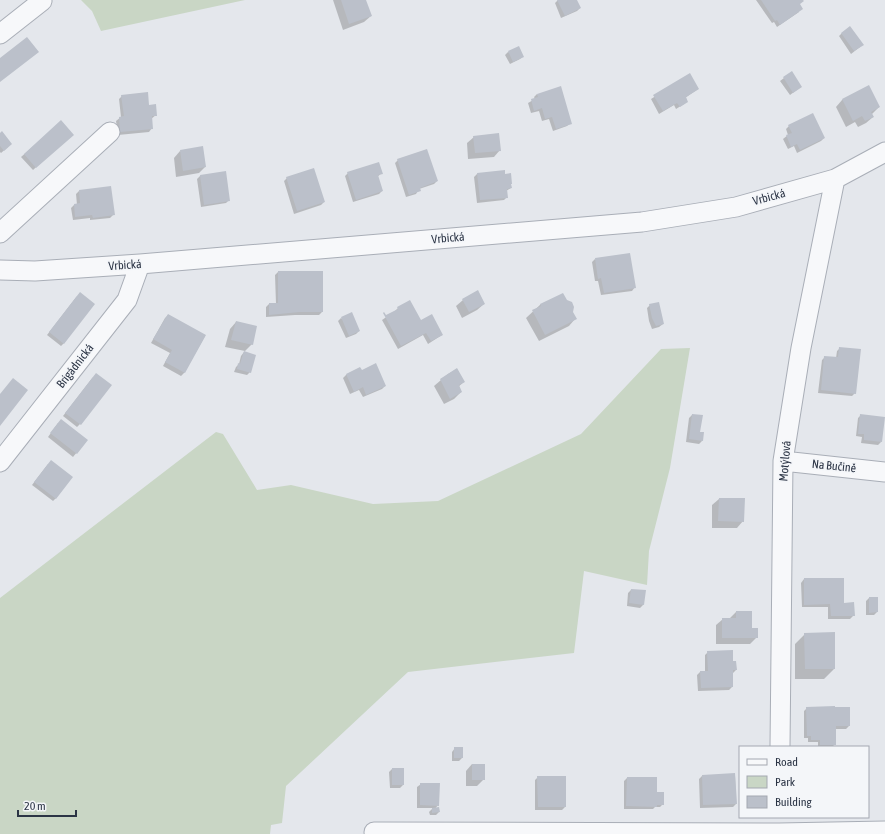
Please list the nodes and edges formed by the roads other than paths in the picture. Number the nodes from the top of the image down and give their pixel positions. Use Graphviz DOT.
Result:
graph roads {
  1 [pos="42,1"];
  2 [pos="0,34"];
  3 [pos="110,132"];
  4 [pos="885,152"];
  5 [pos="835,179"];
  6 [pos="0,233"];
  7 [pos="140,264"];
  8 [pos="0,270"];
  9 [pos="783,461"];
  10 [pos="0,462"];
  11 [pos="885,472"];
  12 [pos="780,746"];
  13 [pos="779,828"];
  14 [pos="885,831"];
  15 [pos="374,832"];
  1 -- 2 [label="street"];
  3 -- 6 [label="street"];
  4 -- 5 [label="street, Vrbická"];
  5 -- 7 [label="street, Vrbická"];
  5 -- 9 [label="street, Motýlová"];
  7 -- 8 [label="street, Vrbická"];
  7 -- 10 [label="street, Brigádnická"];
  9 -- 11 [label="street, Na Bučině"];
  9 -- 12 [label="street, Motýlová"];
  13 -- 14 [label="street"];
  13 -- 15 [label="street"];
}
